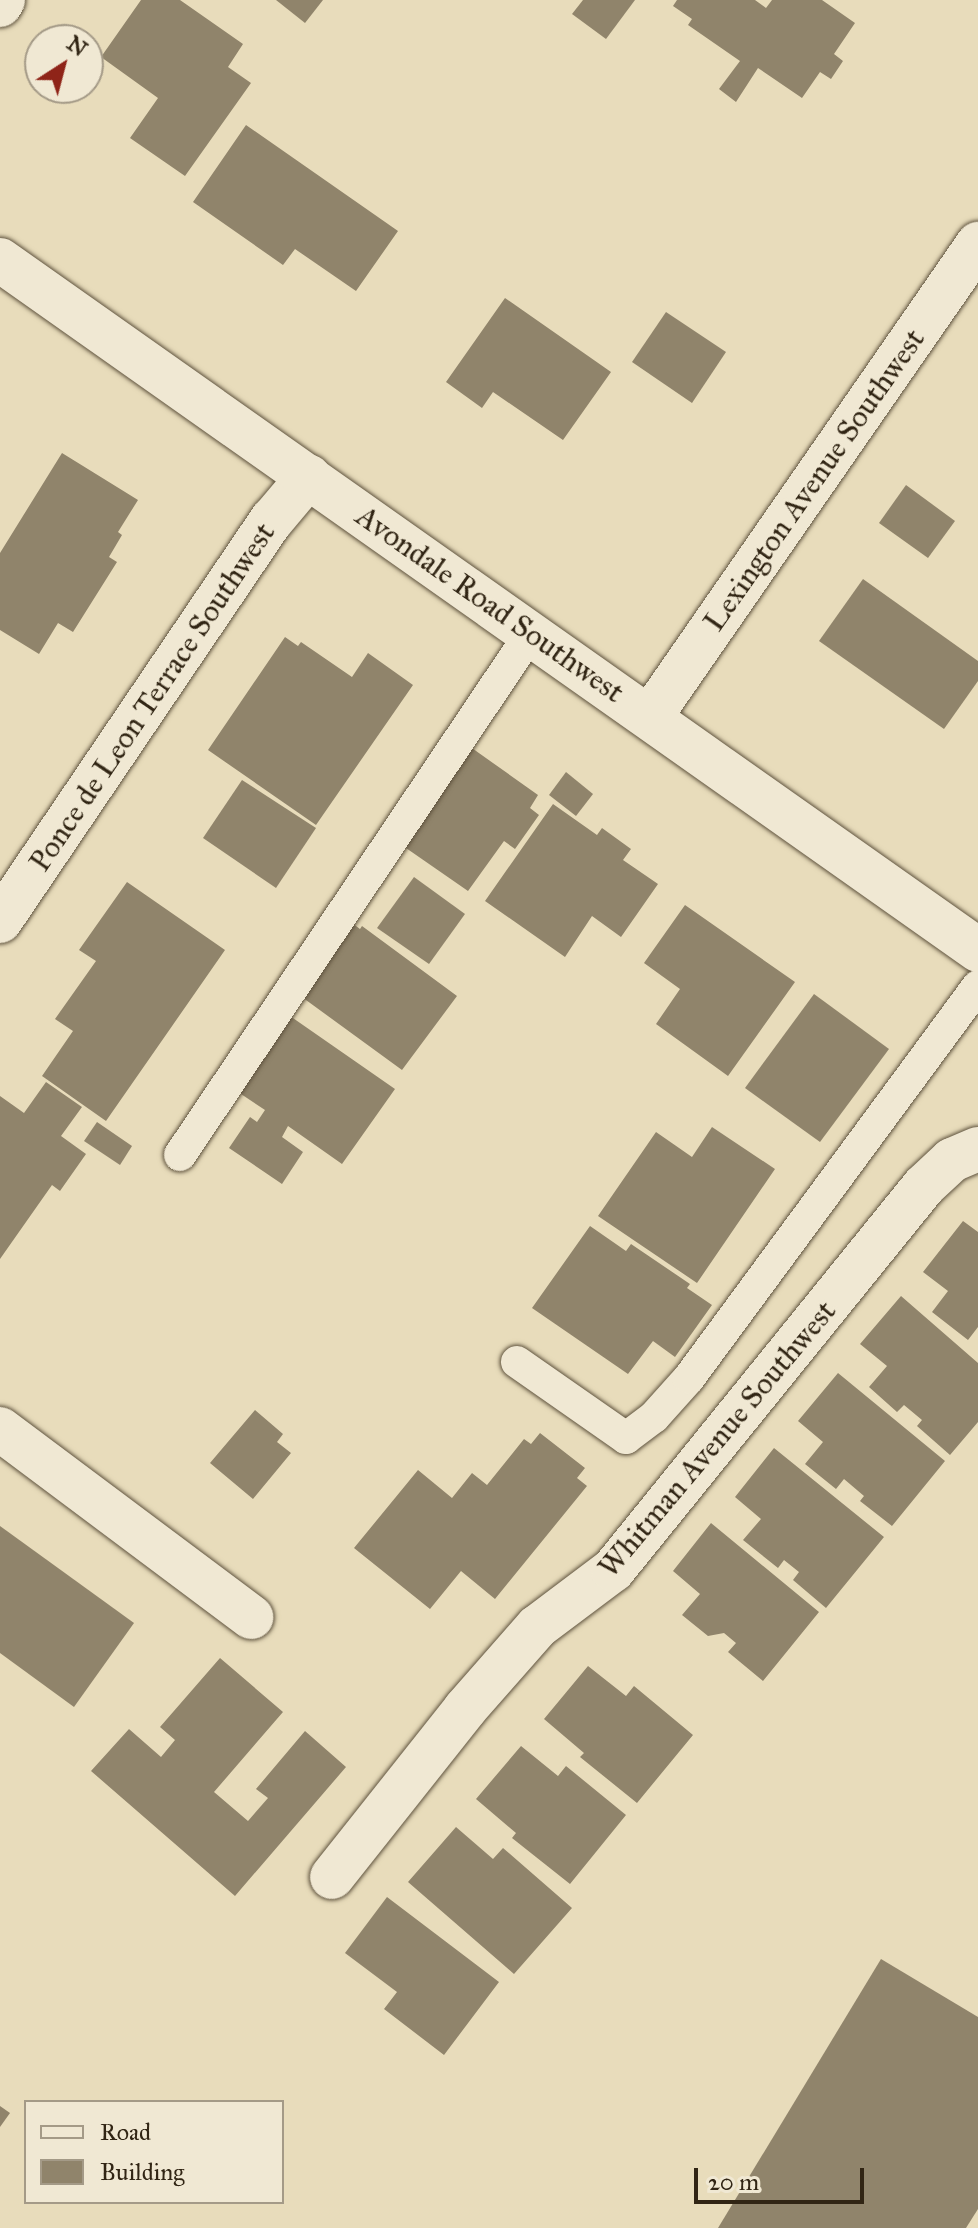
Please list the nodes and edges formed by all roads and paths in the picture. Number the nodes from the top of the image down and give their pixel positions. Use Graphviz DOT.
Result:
graph roads {
  1 [pos="978,244"];
  2 [pos="0,260"];
  3 [pos="309,476"];
  4 [pos="531,633"];
  5 [pos="650,717"];
  6 [pos="0,921"];
  7 [pos="978,950"];
  8 [pos="978,986"];
  9 [pos="978,1149"];
  10 [pos="180,1155"];
  11 [pos="517,1362"];
  12 [pos="0,1429"];
  13 [pos="251,1617"];
  14 [pos="332,1877"];
  1 -- 5 [label="street, Lexington Avenue Southwest"];
  2 -- 3 [label="street, Avondale Road Southwest"];
  3 -- 4 [label="street, Avondale Road Southwest"];
  3 -- 6 [label="street, Ponce de Leon Terrace Southwest"];
  4 -- 5 [label="street, Avondale Road Southwest"];
  4 -- 10 [label="lane"];
  5 -- 7 [label="street, Avondale Road Southwest"];
  8 -- 11 [label="lane"];
  9 -- 14 [label="street, Whitman Avenue Southwest"];
  12 -- 13 [label="street"];
}
